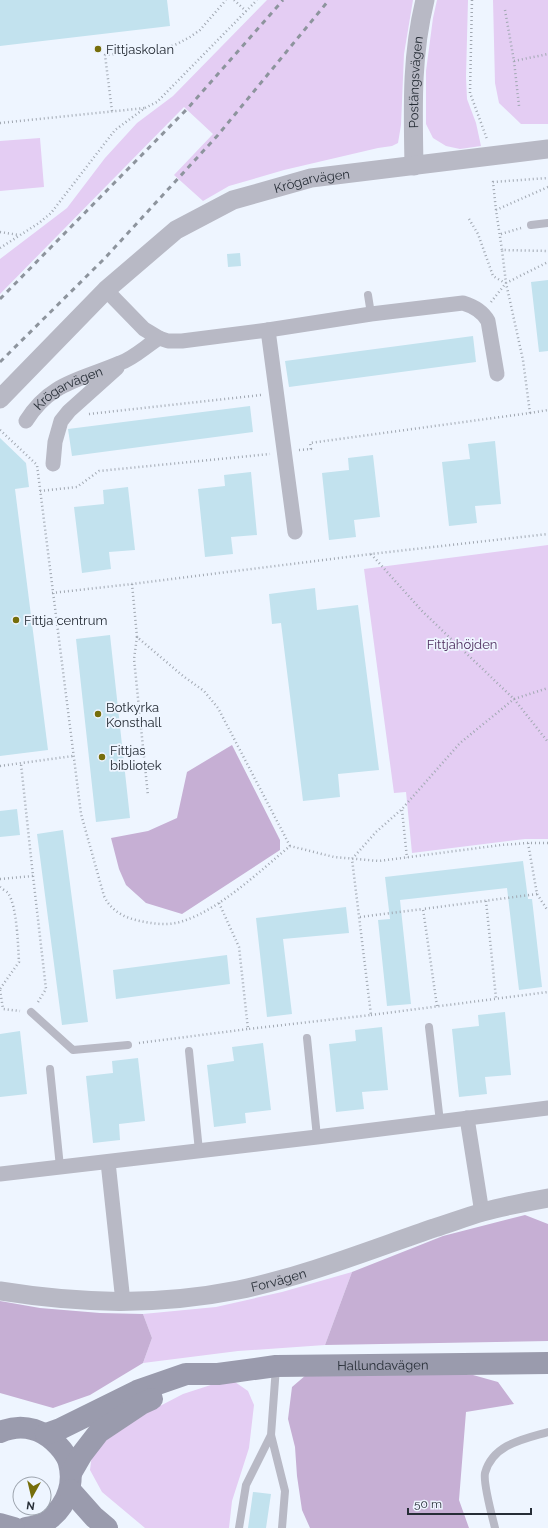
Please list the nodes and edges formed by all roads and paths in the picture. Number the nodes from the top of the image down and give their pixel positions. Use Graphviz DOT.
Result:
graph roads {
  1 [pos="226,0"];
  2 [pos="234,0"];
  3 [pos="256,0"];
  4 [pos="426,0"];
  5 [pos="472,0"];
  6 [pos="505,10"];
  7 [pos="246,11"];
  8 [pos="548,54"];
  9 [pos="514,61"];
  10 [pos="519,106"];
  11 [pos="145,108"];
  12 [pos="112,111"];
  13 [pos="0,122"];
  14 [pos="488,142"];
  15 [pos="548,149"];
  16 [pos="414,166"];
  17 [pos="548,178"];
  18 [pos="548,187"];
  19 [pos="496,210"];
  20 [pos="469,219"];
  21 [pos="548,223"];
  22 [pos="531,225"];
  23 [pos="0,232"];
  24 [pos="501,234"];
  25 [pos="19,235"];
  26 [pos="0,248"];
  27 [pos="502,250"];
  28 [pos="548,251"];
  29 [pos="548,262"];
  30 [pos="506,283"];
  31 [pos="106,290"];
  32 [pos="368,295"];
  33 [pos="371,314"];
  34 [pos="268,330"];
  35 [pos="158,338"];
  36 [pos="122,363"];
  37 [pos="497,374"];
  38 [pos="261,395"];
  39 [pos="0,399"];
  40 [pos="548,410"];
  41 [pos="530,413"];
  42 [pos="65,416"];
  43 [pos="26,421"];
  44 [pos="0,430"];
  45 [pos="302,450"];
  46 [pos="262,455"];
  47 [pos="53,464"];
  48 [pos="40,491"];
  49 [pos="295,532"];
  50 [pos="548,534"];
  51 [pos="371,554"];
  52 [pos="132,584"];
  53 [pos="52,593"];
  54 [pos="137,637"];
  55 [pos="548,688"];
  56 [pos="514,699"];
  57 [pos="548,742"];
  58 [pos="74,756"];
  59 [pos="21,764"];
  60 [pos="0,766"];
  61 [pos="148,796"];
  62 [pos="402,809"];
  63 [pos="528,843"];
  64 [pos="548,843"];
  65 [pos="290,846"];
  66 [pos="407,858"];
  67 [pos="352,860"];
  68 [pos="33,876"];
  69 [pos="0,879"];
  70 [pos="0,887"];
  71 [pos="537,894"];
  72 [pos="486,901"];
  73 [pos="219,903"];
  74 [pos="423,910"];
  75 [pos="548,912"];
  76 [pos="360,917"];
  77 [pos="0,989"];
  78 [pos="548,992"];
  79 [pos="496,998"];
  80 [pos="437,1006"];
  81 [pos="31,1012"];
  82 [pos="371,1015"];
  83 [pos="429,1027"];
  84 [pos="248,1029"];
  85 [pos="307,1038"];
  86 [pos="128,1045"];
  87 [pos="189,1051"];
  88 [pos="50,1069"];
  89 [pos="548,1108"];
  90 [pos="467,1118"];
  91 [pos="440,1122"];
  92 [pos="317,1137"];
  93 [pos="199,1151"];
  94 [pos="108,1162"];
  95 [pos="60,1167"];
  96 [pos="0,1174"];
  97 [pos="548,1198"];
  98 [pos="482,1212"];
  99 [pos="0,1291"];
  100 [pos="123,1302"];
  101 [pos="548,1363"];
  102 [pos="276,1366"];
  103 [pos="218,1374"];
  104 [pos="0,1416"];
  105 [pos="10,1430"];
  106 [pos="548,1432"];
  107 [pos="46,1434"];
  108 [pos="271,1435"];
  109 [pos="70,1481"];
  110 [pos="0,1524"];
  111 [pos="42,1526"];
  112 [pos="14,1528"];
  113 [pos="108,1528"];
  114 [pos="239,1528"];
  115 [pos="282,1528"];
  116 [pos="495,1528"];
  1 -- 12 [label="path"];
  2 -- 7 [label="path"];
  3 -- 7 [label="path"];
  4 -- 16 [label="street, Postängsvägen"];
  5 -- 14 [label="path"];
  6 -- 9 [label="path"];
  7 -- 11 [label="path"];
  8 -- 9 [label="path"];
  9 -- 10 [label="path"];
  11 -- 12 [label="path"];
  11 -- 25 [label="path"];
  12 -- 13 [label="path"];
  15 -- 16 [label="street, Krögarvägen"];
  16 -- 31 [label="street, Krögarvägen"];
  17 -- 19 [label="path"];
  18 -- 19 [label="path"];
  19 -- 24 [label="path"];
  20 -- 30 [label="path"];
  21 -- 22 [label="lane"];
  22 -- 24 [label="path"];
  23 -- 25 [label="path"];
  24 -- 27 [label="path"];
  25 -- 26 [label="path"];
  27 -- 28 [label="path"];
  27 -- 30 [label="path"];
  29 -- 30 [label="path"];
  30 -- 41 [label="path"];
  31 -- 35 [label="street"];
  31 -- 39 [label="street, Krögarvägen"];
  32 -- 33 [label="lane"];
  33 -- 34 [label="street"];
  33 -- 37 [label="street"];
  34 -- 35 [label="street"];
  34 -- 49 [label="street"];
  35 -- 36 [label="street, Krögarvägen"];
  36 -- 42 [label="street"];
  36 -- 43 [label="street, Krögarvägen"];
  38 -- 42 [label="path"];
  40 -- 41 [label="path"];
  41 -- 45 [label="path"];
  42 -- 47 [label="street"];
  44 -- 48 [label="path"];
  46 -- 48 [label="path"];
  48 -- 53 [label="path"];
  50 -- 51 [label="path"];
  51 -- 52 [label="path"];
  51 -- 56 [label="path"];
  52 -- 53 [label="path"];
  52 -- 54 [label="path"];
  53 -- 58 [label="path"];
  54 -- 61 [label="path"];
  54 -- 65 [label="path"];
  55 -- 56 [label="path"];
  56 -- 57 [label="path"];
  56 -- 62 [label="path"];
  58 -- 59 [label="path"];
  58 -- 73 [label="path"];
  59 -- 60 [label="path"];
  59 -- 68 [label="path"];
  62 -- 66 [label="path"];
  62 -- 67 [label="path"];
  63 -- 64 [label="path"];
  63 -- 66 [label="path"];
  63 -- 71 [label="path"];
  65 -- 67 [label="path"];
  65 -- 73 [label="path"];
  66 -- 67 [label="path"];
  67 -- 76 [label="path"];
  68 -- 69 [label="path"];
  68 -- 81 [label="path"];
  70 -- 77 [label="path"];
  71 -- 72 [label="path"];
  71 -- 75 [label="path"];
  72 -- 74 [label="path"];
  72 -- 79 [label="path"];
  73 -- 84 [label="path"];
  74 -- 76 [label="path"];
  74 -- 80 [label="path"];
  76 -- 82 [label="path"];
  77 -- 81 [label="path"];
  78 -- 79 [label="path"];
  79 -- 80 [label="path"];
  80 -- 82 [label="path"];
  81 -- 86 [label="lane"];
  82 -- 84 [label="path"];
  83 -- 91 [label="lane"];
  84 -- 86 [label="path"];
  85 -- 92 [label="lane"];
  87 -- 93 [label="lane"];
  88 -- 95 [label="lane"];
  89 -- 90 [label="street"];
  90 -- 91 [label="street"];
  90 -- 98 [label="street"];
  91 -- 92 [label="street"];
  92 -- 93 [label="street"];
  93 -- 94 [label="street"];
  94 -- 95 [label="street"];
  94 -- 100 [label="street"];
  95 -- 96 [label="street"];
  97 -- 98 [label="street, Forvägen"];
  98 -- 100 [label="street, Forvägen"];
  99 -- 100 [label="street, Forvägen"];
  101 -- 102 [label="main road, Hallundavägen"];
  102 -- 103 [label="main road, Hallundavägen"];
  102 -- 108 [label="lane"];
  103 -- 107 [label="main road, Hallundavägen"];
  103 -- 109 [label="main road, Hallundavägen"];
  104 -- 105 [label="main road"];
  105 -- 107 [label="main road"];
  106 -- 116 [label="lane"];
  107 -- 109 [label="main road"];
  108 -- 114 [label="lane"];
  108 -- 115 [label="lane"];
  109 -- 111 [label="main road, Hallundavägen"];
  109 -- 113 [label="main road"];
  110 -- 112 [label="main road"];
}
